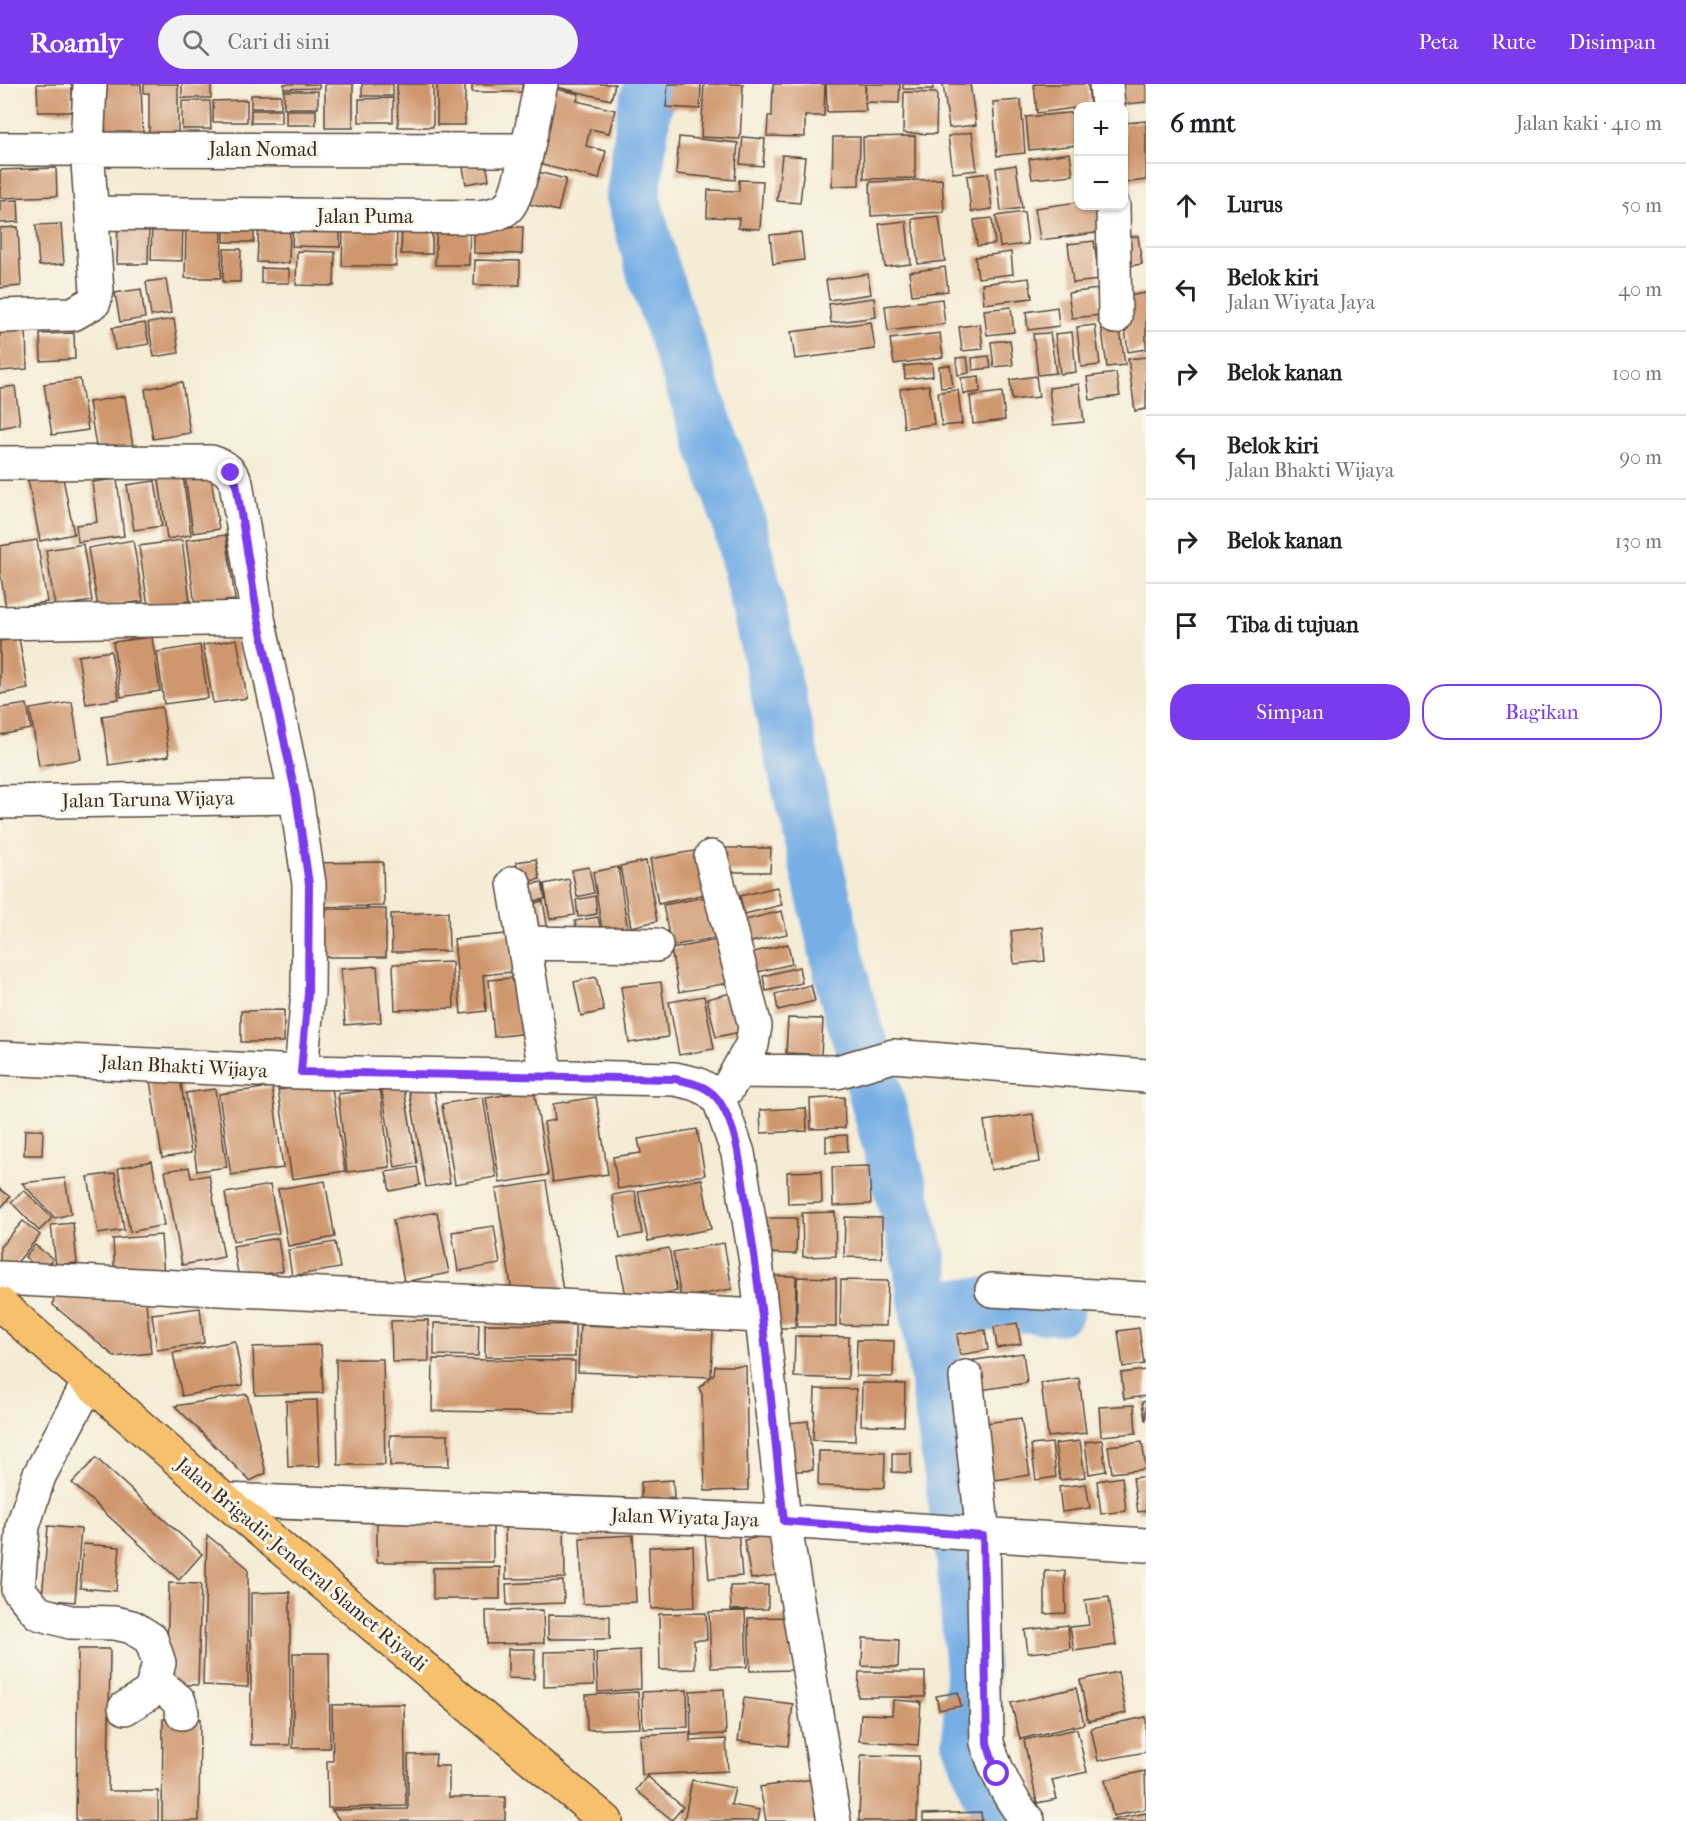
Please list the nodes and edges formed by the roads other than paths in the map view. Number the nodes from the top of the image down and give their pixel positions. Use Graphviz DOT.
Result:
graph roads {
  1 [pos="90,84"];
  2 [pos="541,84"];
  3 [pos="1106,84"];
  4 [pos="1108,102"];
  5 [pos="87,148"];
  6 [pos="0,149"];
  7 [pos="526,150"];
  8 [pos="1113,210"];
  9 [pos="92,213"];
  10 [pos="0,316"];
  11 [pos="1116,316"];
  12 [pos="0,463"];
  13 [pos="258,618"];
  14 [pos="0,623"];
  15 [pos="296,796"];
  16 [pos="0,802"];
  17 [pos="711,857"];
  18 [pos="514,883"];
  19 [pos="525,944"];
  20 [pos="656,945"];
  21 [pos="0,1058"];
  22 [pos="738,1071"];
  23 [pos="301,1072"];
  24 [pos="1146,1076"];
  25 [pos="546,1077"];
  26 [pos="720,1102"];
  27 [pos="0,1278"];
  28 [pos="992,1290"];
  29 [pos="1146,1299"];
  30 [pos="0,1304"];
  31 [pos="760,1316"];
  32 [pos="966,1377"];
  33 [pos="89,1382"];
  34 [pos="224,1500"];
  35 [pos="784,1521"];
  36 [pos="980,1535"];
  37 [pos="1146,1545"];
  38 [pos="154,1680"];
  39 [pos="124,1708"];
  40 [pos="182,1713"];
  41 [pos="606,1821"];
  42 [pos="834,1821"];
  43 [pos="1028,1821"];
  1 -- 5 [label="street"];
  2 -- 7 [label="street, Jalan Puma"];
  3 -- 4 [label="street"];
  5 -- 6 [label="street, Jalan Nomad"];
  5 -- 7 [label="street, Jalan Nomad"];
  5 -- 9 [label="street"];
  7 -- 9 [label="street, Jalan Puma"];
  8 -- 11 [label="street"];
  9 -- 10 [label="street"];
  12 -- 13 [label="street"];
  13 -- 14 [label="street"];
  13 -- 15 [label="street"];
  15 -- 16 [label="street, Jalan Taruna Wijaya"];
  15 -- 23 [label="street"];
  17 -- 22 [label="street"];
  18 -- 19 [label="street"];
  19 -- 20 [label="street"];
  19 -- 25 [label="street"];
  21 -- 23 [label="street, Jalan Bhakti Wijaya"];
  22 -- 24 [label="street"];
  22 -- 26 [label="street"];
  23 -- 25 [label="street, Jalan Bhakti Wijaya"];
  25 -- 26 [label="street, Jalan Bhakti Wijaya"];
  26 -- 31 [label="street"];
  27 -- 31 [label="street"];
  28 -- 29 [label="street"];
  30 -- 33 [label="main road, Jalan Brigadir Jenderal Slamet Riyadi"];
  31 -- 35 [label="street"];
  32 -- 36 [label="street"];
  33 -- 34 [label="main road, Jalan Brigadir Jenderal Slamet Riyadi"];
  33 -- 38 [label="street"];
  34 -- 35 [label="street, Jalan Wiyata Jaya"];
  34 -- 41 [label="main road, Jalan Brigadir Jenderal Slamet Riyadi"];
  35 -- 36 [label="street, Jalan Wiyata Jaya"];
  35 -- 42 [label="street"];
  36 -- 37 [label="street, Jalan Wiyata Jaya"];
  36 -- 43 [label="street"];
  38 -- 39 [label="street"];
  38 -- 40 [label="street"];
}
